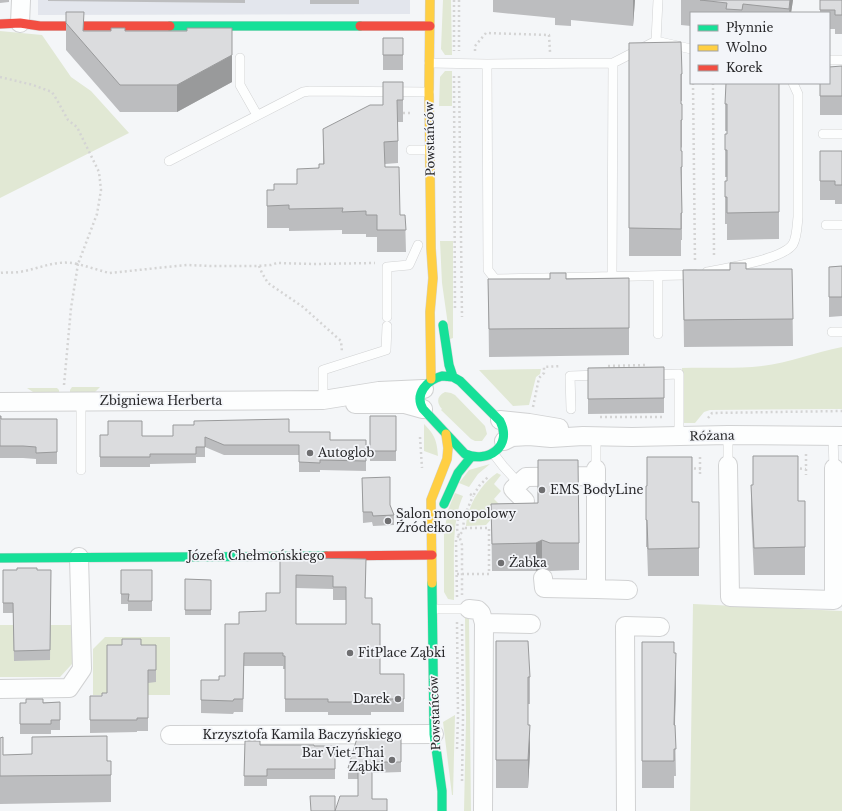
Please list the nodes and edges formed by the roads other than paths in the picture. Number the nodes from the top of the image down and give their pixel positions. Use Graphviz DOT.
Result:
graph roads {
  1 [pos="21,0"];
  2 [pos="430,0"];
  3 [pos="658,0"];
  4 [pos="20,23"];
  5 [pos="0,24"];
  6 [pos="430,26"];
  7 [pos="656,42"];
  8 [pos="690,49"];
  9 [pos="240,58"];
  10 [pos="830,60"];
  11 [pos="842,60"];
  12 [pos="429,63"];
  13 [pos="613,63"];
  14 [pos="488,64"];
  15 [pos="793,84"];
  16 [pos="429,92"];
  17 [pos="257,116"];
  18 [pos="823,134"];
  19 [pos="842,134"];
  20 [pos="411,150"];
  21 [pos="430,150"];
  22 [pos="169,161"];
  23 [pos="826,225"];
  24 [pos="842,225"];
  25 [pos="418,245"];
  26 [pos="612,276"];
  27 [pos="658,276"];
  28 [pos="433,278"];
  29 [pos="832,332"];
  30 [pos="842,332"];
  31 [pos="658,334"];
  32 [pos="610,375"];
  33 [pos="641,375"];
  34 [pos="453,377"];
  35 [pos="427,384"];
  36 [pos="322,400"];
  37 [pos="0,402"];
  38 [pos="82,402"];
  39 [pos="423,409"];
  40 [pos="571,409"];
  41 [pos="500,420"];
  42 [pos="446,434"];
  43 [pos="728,435"];
  44 [pos="589,436"];
  45 [pos="679,436"];
  46 [pos="838,436"];
  47 [pos="498,447"];
  48 [pos="471,457"];
  49 [pos="728,465"];
  50 [pos="834,468"];
  51 [pos="81,470"];
  52 [pos="596,472"];
  53 [pos="513,477"];
  54 [pos="525,501"];
  55 [pos="433,542"];
  56 [pos="432,555"];
  57 [pos="79,557"];
  58 [pos="0,558"];
  59 [pos="543,578"];
  60 [pos="596,589"];
  61 [pos="628,590"];
  62 [pos="838,600"];
  63 [pos="433,609"];
  64 [pos="463,609"];
  65 [pos="484,623"];
  66 [pos="531,624"];
  67 [pos="660,627"];
  68 [pos="0,689"];
  69 [pos="434,734"];
  70 [pos="170,735"];
  71 [pos="442,811"];
  72 [pos="484,811"];
  73 [pos="626,811"];
  1 -- 4 [label="street"];
  2 -- 6 [label="street, Powstańców"];
  3 -- 7 [label="lane"];
  4 -- 5 [label="street"];
  4 -- 6 [label="street"];
  6 -- 12 [label="street, Powstańców"];
  7 -- 8 [label="lane"];
  7 -- 13 [label="lane"];
  9 -- 17 [label="lane"];
  10 -- 11 [label="lane"];
  12 -- 14 [label="lane"];
  12 -- 16 [label="street, Powstańców"];
  13 -- 14 [label="lane"];
  13 -- 26 [label="lane"];
  14 -- 26 [label="lane"];
  15 -- 27 [label="lane"];
  16 -- 17 [label="lane"];
  16 -- 21 [label="street, Powstańców"];
  17 -- 22 [label="lane"];
  18 -- 19 [label="lane"];
  20 -- 21 [label="lane"];
  21 -- 28 [label="street, Powstańców"];
  23 -- 24 [label="lane"];
  25 -- 36 [label="lane"];
  26 -- 27 [label="lane"];
  27 -- 31 [label="lane"];
  28 -- 34 [label="street, Powstańców"];
  28 -- 35 [label="street, Powstańców"];
  29 -- 30 [label="lane"];
  32 -- 40 [label="lane"];
  33 -- 45 [label="lane"];
  34 -- 35 [label="street"];
  34 -- 41 [label="street"];
  35 -- 36 [label="street, Zbigniewa Herberta"];
  35 -- 39 [label="street, Powstańców"];
  36 -- 38 [label="street, Zbigniewa Herberta"];
  36 -- 39 [label="street, Zbigniewa Herberta"];
  37 -- 38 [label="street, Zbigniewa Herberta"];
  38 -- 51 [label="lane"];
  39 -- 42 [label="street"];
  41 -- 44 [label="street, Różana"];
  41 -- 47 [label="street"];
  42 -- 48 [label="street"];
  42 -- 55 [label="street, Powstańców"];
  43 -- 45 [label="street, Różana"];
  43 -- 46 [label="street, Różana"];
  43 -- 49 [label="lane"];
  44 -- 45 [label="street, Różana"];
  44 -- 47 [label="street, Różana"];
  44 -- 52 [label="lane"];
  46 -- 50 [label="lane"];
  47 -- 48 [label="street"];
  47 -- 53 [label="lane"];
  48 -- 55 [label="street, Powstańców"];
  49 -- 62 [label="street"];
  50 -- 62 [label="street"];
  52 -- 54 [label="street"];
  52 -- 60 [label="street"];
  55 -- 56 [label="street, Powstańców"];
  56 -- 57 [label="street, Józefa Chełmońskiego"];
  56 -- 63 [label="street, Powstańców"];
  57 -- 58 [label="street, Józefa Chełmońskiego"];
  57 -- 68 [label="street"];
  59 -- 60 [label="street"];
  60 -- 61 [label="street"];
  63 -- 64 [label="lane"];
  63 -- 69 [label="street, Powstańców"];
  64 -- 65 [label="street"];
  65 -- 66 [label="street"];
  65 -- 72 [label="street"];
  67 -- 73 [label="street"];
  69 -- 70 [label="street, Krzysztofa Kamila Baczyńskiego"];
  69 -- 71 [label="street, Powstańców"];
}
